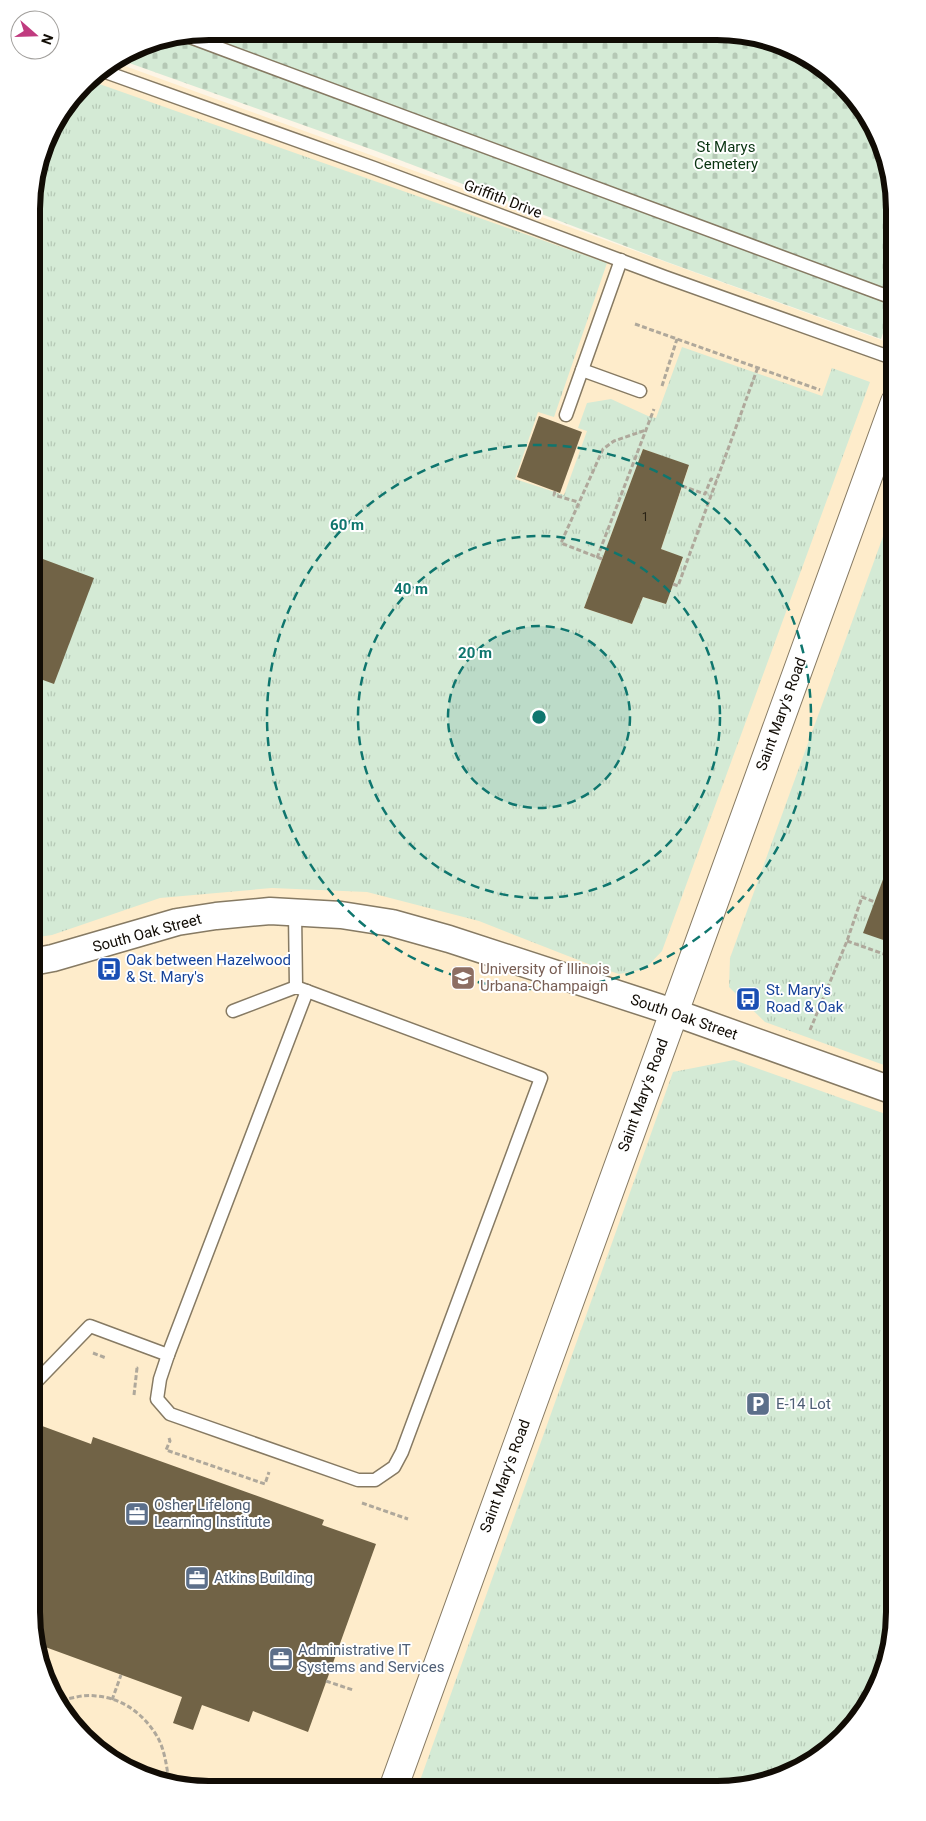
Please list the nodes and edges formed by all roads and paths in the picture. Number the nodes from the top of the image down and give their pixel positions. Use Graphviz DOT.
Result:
graph roads {
  1 [pos="198,40"];
  2 [pos="109,73"];
  3 [pos="621,260"];
  4 [pos="886,296"];
  5 [pos="634,324"];
  6 [pos="677,339"];
  7 [pos="886,355"];
  8 [pos="758,367"];
  9 [pos="582,370"];
  10 [pos="661,389"];
  11 [pos="820,390"];
  12 [pos="640,391"];
  13 [pos="655,405"];
  14 [pos="566,415"];
  15 [pos="647,430"];
  16 [pos="884,465"];
  17 [pos="717,481"];
  18 [pos="682,486"];
  19 [pos="555,491"];
  20 [pos="578,502"];
  21 [pos="597,558"];
  22 [pos="602,560"];
  23 [pos="673,584"];
  24 [pos="875,902"];
  25 [pos="295,913"];
  26 [pos="847,941"];
  27 [pos="886,955"];
  28 [pos="40,960"];
  29 [pos="302,989"];
  30 [pos="234,1011"];
  31 [pos="673,1012"];
  32 [pos="801,1057"];
  33 [pos="886,1088"];
  34 [pos="168,1355"];
  35 [pos="40,1379"];
  36 [pos="358,1480"];
  37 [pos="408,1519"];
  38 [pos="122,1675"];
  39 [pos="326,1681"];
  40 [pos="353,1690"];
  41 [pos="65,1699"];
  42 [pos="112,1700"];
  43 [pos="168,1776"];
  44 [pos="395,1781"];
  1 -- 4 [label="lane"];
  2 -- 3 [label="lane, Griffith Drive"];
  3 -- 7 [label="lane, Griffith Drive"];
  3 -- 9 [label="lane"];
  5 -- 6 [label="path"];
  6 -- 8 [label="path"];
  6 -- 10 [label="path"];
  8 -- 11 [label="path"];
  8 -- 17 [label="path"];
  9 -- 12 [label="lane"];
  9 -- 14 [label="lane"];
  13 -- 15 [label="path"];
  15 -- 20 [label="path"];
  15 -- 21 [label="path"];
  16 -- 31 [label="main road, Saint Mary's Road"];
  17 -- 18 [label="path"];
  17 -- 23 [label="path"];
  19 -- 20 [label="path"];
  20 -- 21 [label="path"];
  21 -- 22 [label="path"];
  24 -- 26 [label="path"];
  25 -- 28 [label="street, South Oak Street"];
  25 -- 29 [label="lane"];
  25 -- 31 [label="street, South Oak Street"];
  26 -- 27 [label="path"];
  26 -- 32 [label="path"];
  29 -- 30 [label="lane"];
  29 -- 34 [label="lane"];
  29 -- 36 [label="lane"];
  31 -- 32 [label="street, South Oak Street"];
  31 -- 44 [label="main road, Saint Mary's Road"];
  32 -- 33 [label="street, South Oak Street"];
  34 -- 35 [label="lane"];
  34 -- 36 [label="lane"];
  36 -- 37 [label="path"];
  38 -- 42 [label="path"];
  39 -- 40 [label="path"];
  41 -- 42 [label="path"];
  42 -- 43 [label="path"];
}
